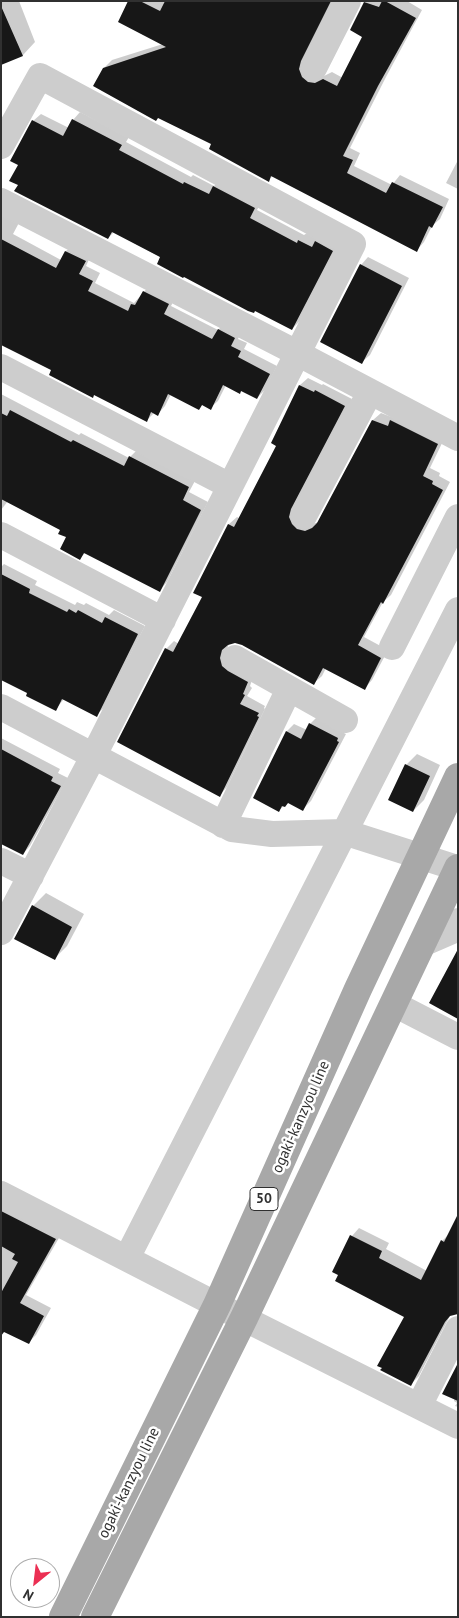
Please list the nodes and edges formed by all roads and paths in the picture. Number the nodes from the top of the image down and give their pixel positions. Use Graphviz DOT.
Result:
graph roads {
  1 [pos="348,1"];
  2 [pos="314,68"];
  3 [pos="1,146"];
  4 [pos="1,201"];
  5 [pos="297,354"];
  6 [pos="1,367"];
  7 [pos="370,392"];
  8 [pos="458,438"];
  9 [pos="230,486"];
  10 [pos="304,516"];
  11 [pos="458,517"];
  12 [pos="1,535"];
  13 [pos="458,610"];
  14 [pos="163,620"];
  15 [pos="392,647"];
  16 [pos="234,658"];
  17 [pos="289,690"];
  18 [pos="1,707"];
  19 [pos="345,720"];
  20 [pos="94,755"];
  21 [pos="458,777"];
  22 [pos="223,825"];
  23 [pos="344,832"];
  24 [pos="421,855"];
  25 [pos="1,861"];
  26 [pos="458,868"];
  27 [pos="31,876"];
  28 [pos="458,921"];
  29 [pos="1,932"];
  30 [pos="422,944"];
  31 [pos="394,1004"];
  32 [pos="458,1037"];
  33 [pos="1,1194"];
  34 [pos="126,1258"];
  35 [pos="217,1305"];
  36 [pos="244,1318"];
  37 [pos="458,1329"];
  38 [pos="418,1406"];
  39 [pos="458,1426"];
  40 [pos="63,1617"];
  41 [pos="95,1617"];
  1 -- 2 [label="street"];
  3 -- 5 [label="street"];
  4 -- 5 [label="street"];
  5 -- 7 [label="street"];
  5 -- 9 [label="street"];
  6 -- 9 [label="street"];
  7 -- 8 [label="street"];
  7 -- 10 [label="street"];
  9 -- 14 [label="street"];
  11 -- 15 [label="street"];
  12 -- 14 [label="street"];
  13 -- 23 [label="street"];
  14 -- 20 [label="street"];
  16 -- 17 [label="street"];
  17 -- 19 [label="street"];
  17 -- 22 [label="street"];
  18 -- 20 [label="street"];
  20 -- 22 [label="street"];
  20 -- 27 [label="street"];
  21 -- 24 [label="main road, ogaki-kanzyou line / 50"];
  22 -- 23 [label="street"];
  23 -- 24 [label="street"];
  23 -- 34 [label="street"];
  24 -- 26 [label="street"];
  24 -- 35 [label="main road, ogaki-kanzyou line / 50"];
  25 -- 27 [label="street"];
  26 -- 30 [label="main road, ogaki-kanzyou line / 50"];
  27 -- 29 [label="street"];
  28 -- 30 [label="street"];
  30 -- 31 [label="main road, ogaki-kanzyou line / 50"];
  31 -- 32 [label="street"];
  31 -- 36 [label="main road, ogaki-kanzyou line / 50"];
  33 -- 34 [label="street"];
  34 -- 35 [label="street"];
  35 -- 36 [label="street"];
  35 -- 40 [label="main road, ogaki-kanzyou line / 50"];
  36 -- 38 [label="street"];
  36 -- 41 [label="main road, ogaki-kanzyou line / 50"];
  37 -- 38 [label="street"];
  38 -- 39 [label="street"];
}
